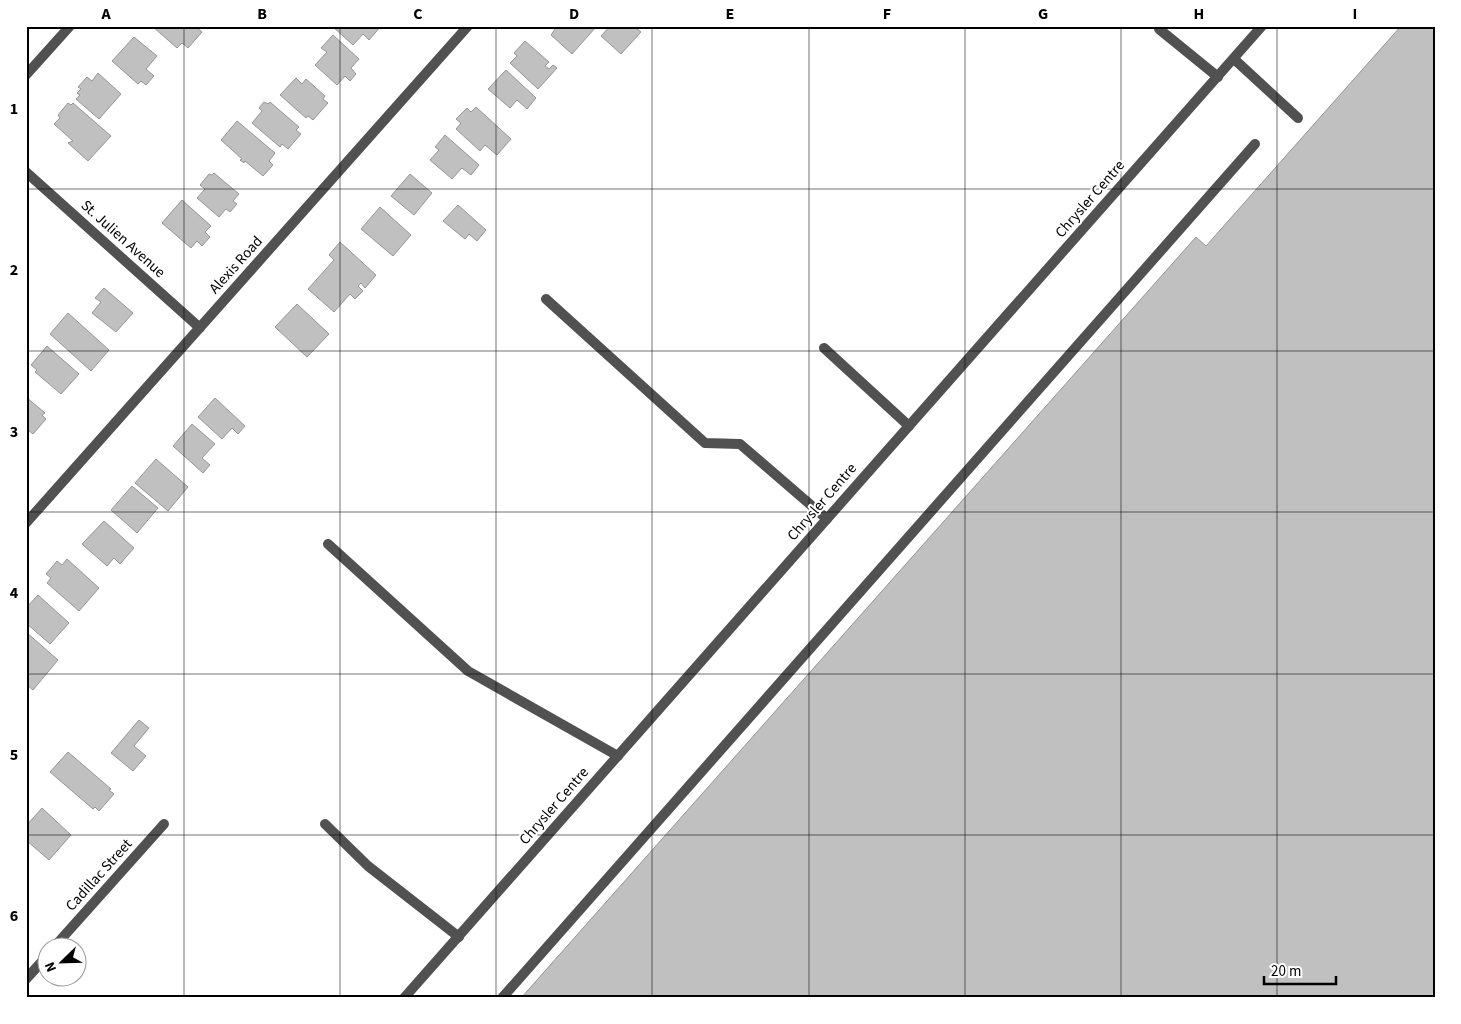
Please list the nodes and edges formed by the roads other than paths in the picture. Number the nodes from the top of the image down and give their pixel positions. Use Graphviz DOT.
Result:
graph roads {
  1 [pos="70,26"];
  2 [pos="468,26"];
  3 [pos="1262,26"];
  4 [pos="1159,29"];
  5 [pos="1234,58"];
  6 [pos="26,75"];
  7 [pos="1218,77"];
  8 [pos="1298,118"];
  9 [pos="1255,144"];
  10 [pos="26,172"];
  11 [pos="546,299"];
  12 [pos="200,328"];
  13 [pos="824,348"];
  14 [pos="909,426"];
  15 [pos="827,519"];
  16 [pos="26,523"];
  17 [pos="328,544"];
  18 [pos="618,756"];
  19 [pos="164,824"];
  20 [pos="325,824"];
  21 [pos="64,936"];
  22 [pos="458,936"];
  23 [pos="38,966"];
  24 [pos="26,979"];
  25 [pos="404,998"];
  26 [pos="502,998"];
  1 -- 6 [label="street"];
  2 -- 12 [label="street, Alexis Road"];
  3 -- 5 [label="street, Chrysler Centre"];
  4 -- 7 [label="street"];
  5 -- 7 [label="street, Chrysler Centre"];
  5 -- 8 [label="street"];
  7 -- 14 [label="street, Chrysler Centre"];
  9 -- 26 [label="street"];
  10 -- 12 [label="street, St. Julien Avenue"];
  11 -- 15 [label="street"];
  12 -- 16 [label="street, Alexis Road"];
  13 -- 14 [label="street"];
  14 -- 15 [label="street, Chrysler Centre"];
  15 -- 18 [label="street, Chrysler Centre"];
  17 -- 18 [label="street"];
  18 -- 22 [label="street, Chrysler Centre"];
  19 -- 21 [label="street, Cadillac Street"];
  20 -- 22 [label="street"];
  22 -- 25 [label="street, Chrysler Centre"];
  23 -- 24 [label="street"];
}
